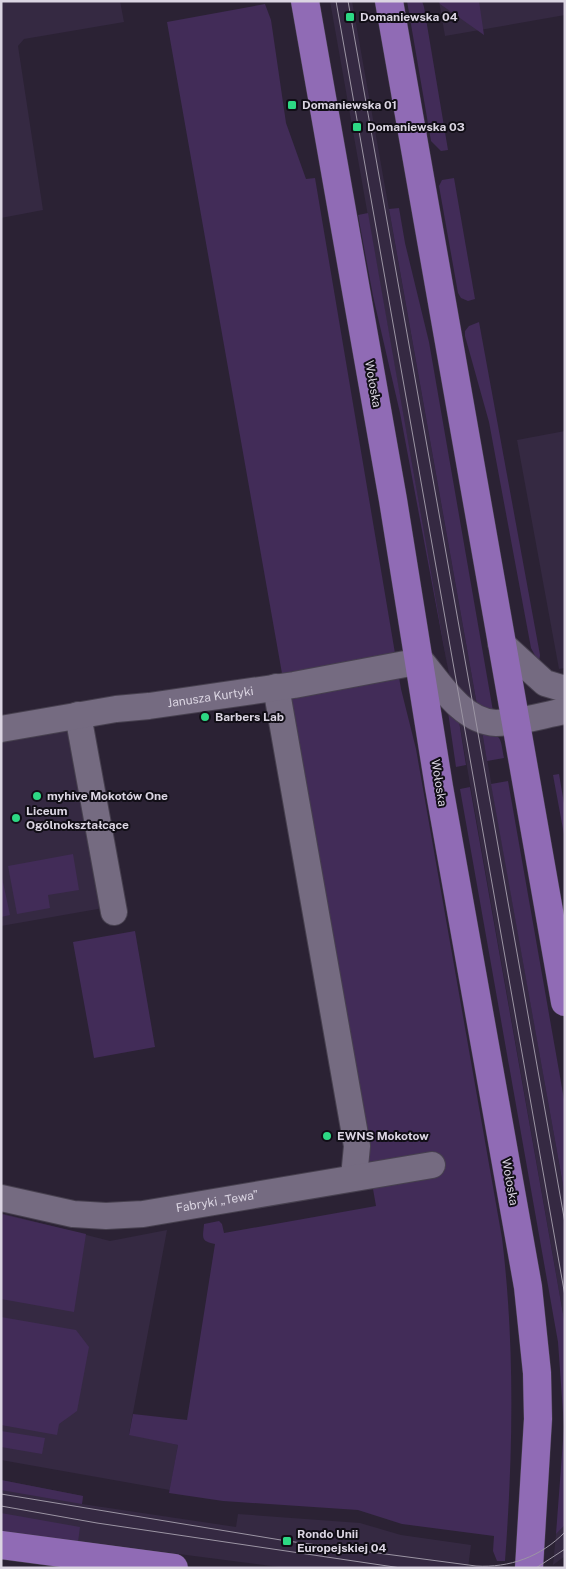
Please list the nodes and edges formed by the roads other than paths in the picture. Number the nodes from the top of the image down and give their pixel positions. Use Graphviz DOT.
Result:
graph roads {
  1 [pos="389,1"];
  2 [pos="303,7"];
  3 [pos="501,643"];
  4 [pos="421,662"];
  5 [pos="276,686"];
  6 [pos="565,689"];
  7 [pos="565,711"];
  8 [pos="78,715"];
  9 [pos="515,721"];
  10 [pos="1,729"];
  11 [pos="114,912"];
  12 [pos="565,1002"];
  13 [pos="432,1165"];
  14 [pos="354,1177"];
  15 [pos="1,1198"];
  16 [pos="1,1545"];
  17 [pos="174,1568"];
  18 [pos="529,1568"];
  1 -- 3 [label="main road"];
  2 -- 4 [label="main road, Wołoska"];
  3 -- 6 [label="street"];
  3 -- 9 [label="main road"];
  4 -- 5 [label="street, Janusza Kurtyki"];
  4 -- 9 [label="street"];
  4 -- 18 [label="main road, Wołoska"];
  5 -- 8 [label="street, Janusza Kurtyki"];
  5 -- 14 [label="street"];
  7 -- 9 [label="street"];
  8 -- 10 [label="street, Janusza Kurtyki"];
  8 -- 11 [label="street"];
  9 -- 12 [label="main road"];
  13 -- 14 [label="street, Fabryki „Tewa”"];
  14 -- 15 [label="street, Fabryki „Tewa”"];
  16 -- 17 [label="main road"];
}
